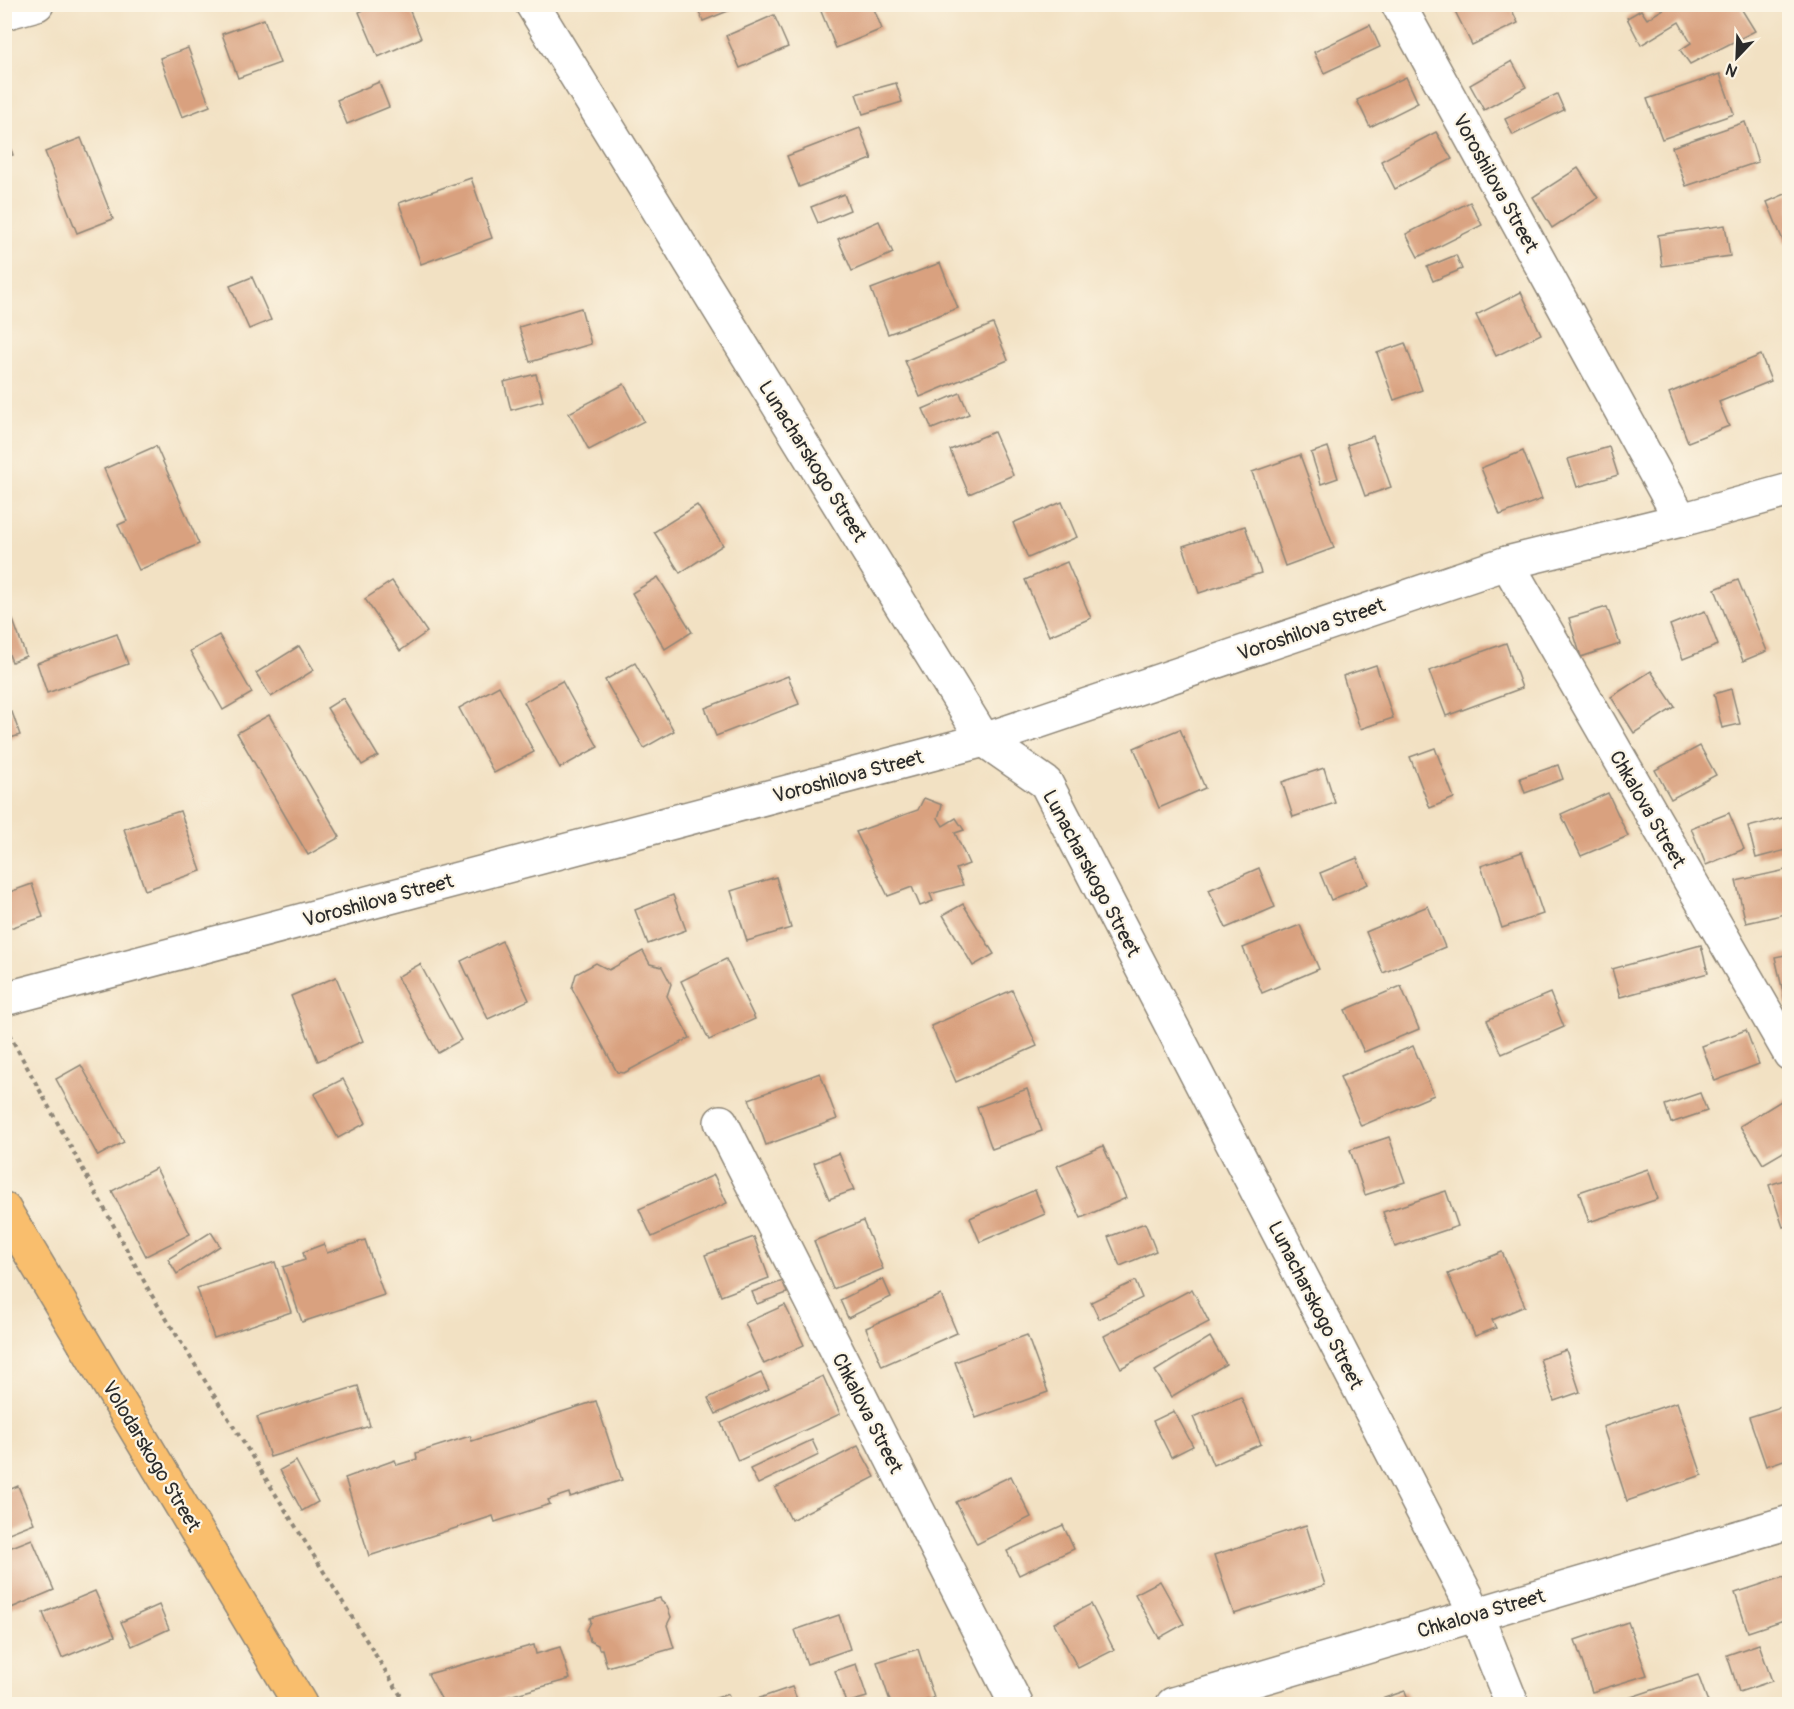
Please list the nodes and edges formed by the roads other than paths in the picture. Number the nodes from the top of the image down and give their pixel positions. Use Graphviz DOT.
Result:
graph roads {
  1 [pos="36,4"];
  2 [pos="532,4"];
  3 [pos="1398,4"];
  4 [pos="4,13"];
  5 [pos="1790,490"];
  6 [pos="1681,520"];
  7 [pos="1507,563"];
  8 [pos="984,740"];
  9 [pos="4,999"];
  10 [pos="1790,1054"];
  11 [pos="721,1122"];
  12 [pos="4,1209"];
  13 [pos="1790,1522"];
  14 [pos="1476,1614"];
  15 [pos="300,1704"];
  16 [pos="1016,1704"];
  17 [pos="1173,1704"];
  18 [pos="1512,1704"];
  1 -- 4 [label="street"];
  2 -- 8 [label="street, Lunacharskogo Street"];
  3 -- 6 [label="street, Voroshilova Street"];
  5 -- 6 [label="street, Voroshilova Street"];
  6 -- 7 [label="street, Voroshilova Street"];
  7 -- 8 [label="street, Voroshilova Street"];
  7 -- 10 [label="street, Chkalova Street"];
  8 -- 9 [label="street, Voroshilova Street"];
  8 -- 14 [label="street, Lunacharskogo Street"];
  11 -- 16 [label="street, Chkalova Street"];
  12 -- 15 [label="main road, Volodarskogo Street"];
  13 -- 14 [label="street, Chkalova Street"];
  14 -- 17 [label="street, Chkalova Street"];
  14 -- 18 [label="street, Lunacharskogo Street"];
}
